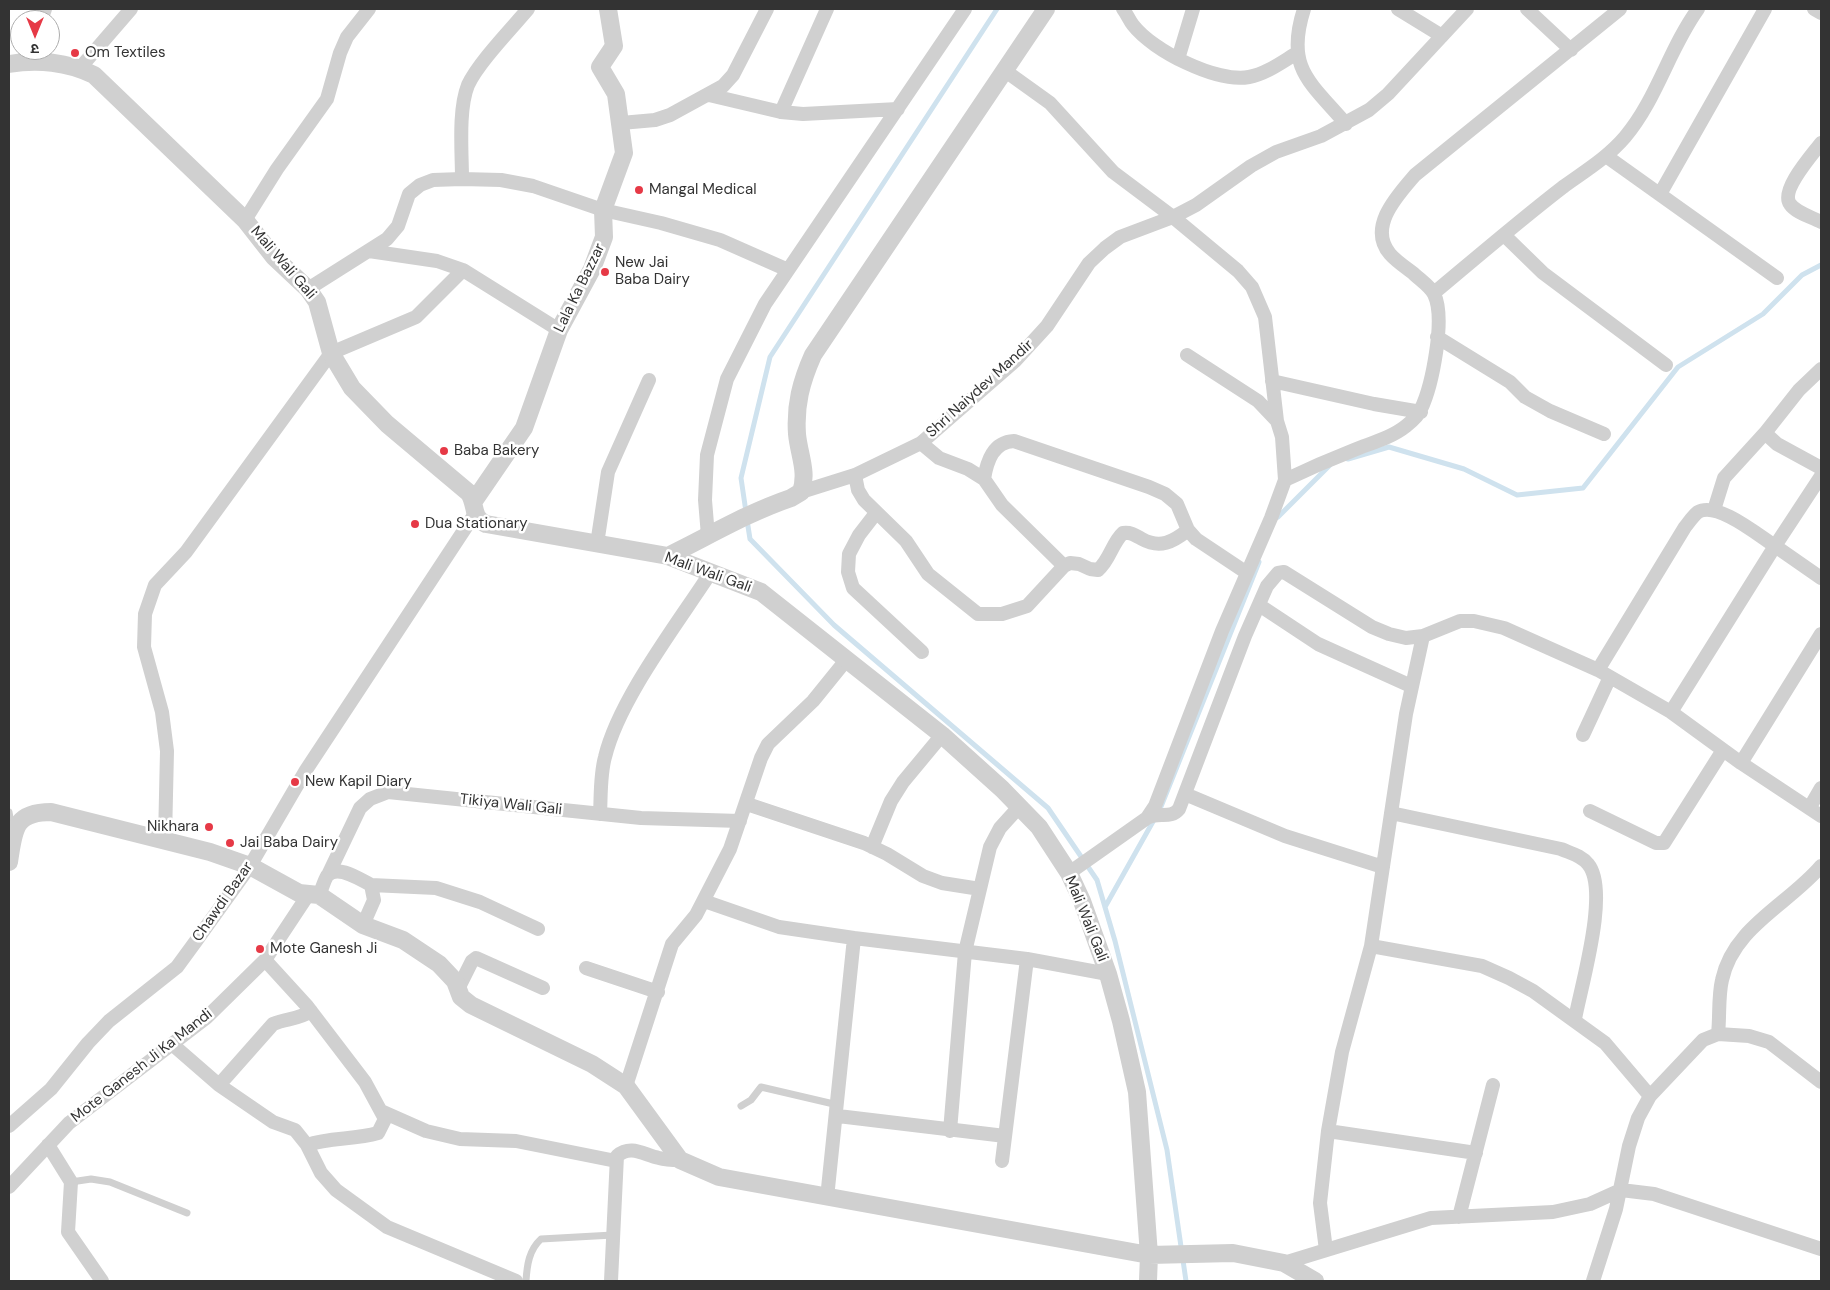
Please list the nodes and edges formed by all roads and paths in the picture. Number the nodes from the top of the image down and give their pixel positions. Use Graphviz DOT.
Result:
graph roads {
  1 [pos="131,9"];
  2 [pos="369,9"];
  3 [pos="528,9"];
  4 [pos="608,9"];
  5 [pos="767,9"];
  6 [pos="827,9"];
  7 [pos="965,9"];
  8 [pos="1046,9"];
  9 [pos="1193,9"];
  10 [pos="1304,9"];
  11 [pos="1398,9"];
  12 [pos="1468,9"];
  13 [pos="1527,9"];
  14 [pos="1620,9"];
  15 [pos="1698,9"];
  16 [pos="1765,9"];
  17 [pos="1814,9"];
  18 [pos="1128,11"];
  19 [pos="1821,13"];
  20 [pos="1442,36"];
  21 [pos="1571,50"];
  22 [pos="1297,53"];
  23 [pos="1178,59"];
  24 [pos="49,60"];
  25 [pos="80,68"];
  26 [pos="1004,70"];
  27 [pos="709,95"];
  28 [pos="898,109"];
  29 [pos="781,112"];
  30 [pos="621,123"];
  31 [pos="1346,124"];
  32 [pos="1821,143"];
  33 [pos="1606,156"];
  34 [pos="462,178"];
  35 [pos="1660,194"];
  36 [pos="603,210"];
  37 [pos="1173,217"];
  38 [pos="245,220"];
  39 [pos="1821,222"];
  40 [pos="1504,235"];
  41 [pos="369,250"];
  42 [pos="463,270"];
  43 [pos="788,270"];
  44 [pos="1777,278"];
  45 [pos="308,288"];
  46 [pos="1434,293"];
  47 [pos="558,330"];
  48 [pos="1437,337"];
  49 [pos="331,353"];
  50 [pos="1187,355"];
  51 [pos="1666,365"];
  52 [pos="1821,370"];
  53 [pos="649,380"];
  54 [pos="1272,381"];
  55 [pos="1421,412"];
  56 [pos="1277,421"];
  57 [pos="1765,433"];
  58 [pos="1604,434"];
  59 [pos="921,443"];
  60 [pos="1821,468"];
  61 [pos="855,475"];
  62 [pos="1821,476"];
  63 [pos="984,479"];
  64 [pos="1285,480"];
  65 [pos="801,492"];
  66 [pos="474,508"];
  67 [pos="1714,510"];
  68 [pos="876,513"];
  69 [pos="1188,530"];
  70 [pos="708,536"];
  71 [pos="597,544"];
  72 [pos="1775,546"];
  73 [pos="668,556"];
  74 [pos="1064,566"];
  75 [pos="711,572"];
  76 [pos="1248,573"];
  77 [pos="1821,578"];
  78 [pos="1259,605"];
  79 [pos="1222,631"];
  80 [pos="1821,634"];
  81 [pos="1245,636"];
  82 [pos="1423,636"];
  83 [pos="922,652"];
  84 [pos="847,659"];
  85 [pos="1604,673"];
  86 [pos="1411,686"];
  87 [pos="1671,712"];
  88 [pos="1582,735"];
  89 [pos="942,736"];
  90 [pos="1723,750"];
  91 [pos="1741,763"];
  92 [pos="1821,788"];
  93 [pos="1185,794"];
  94 [pos="747,804"];
  95 [pos="1019,807"];
  96 [pos="1810,807"];
  97 [pos="1590,811"];
  98 [pos="9,812"];
  99 [pos="1391,813"];
  100 [pos="600,814"];
  101 [pos="1150,816"];
  102 [pos="1821,816"];
  103 [pos="740,821"];
  104 [pos="13,832"];
  105 [pos="166,839"];
  106 [pos="872,847"];
  107 [pos="9,862"];
  108 [pos="250,866"];
  109 [pos="1821,866"];
  110 [pos="1383,867"];
  111 [pos="1076,869"];
  112 [pos="328,874"];
  113 [pos="371,886"];
  114 [pos="980,889"];
  115 [pos="314,895"];
  116 [pos="704,901"];
  117 [pos="363,925"];
  118 [pos="538,929"];
  119 [pos="854,938"];
  120 [pos="1371,946"];
  121 [pos="965,952"];
  122 [pos="1027,959"];
  123 [pos="265,960"];
  124 [pos="586,968"];
  125 [pos="1108,974"];
  126 [pos="543,988"];
  127 [pos="458,989"];
  128 [pos="658,992"];
  129 [pos="311,1011"];
  130 [pos="1574,1019"];
  131 [pos="1718,1034"];
  132 [pos="173,1045"];
  133 [pos="1821,1082"];
  134 [pos="219,1085"];
  135 [pos="1493,1085"];
  136 [pos="626,1086"];
  137 [pos="1650,1096"];
  138 [pos="741,1106"];
  139 [pos="838,1110"];
  140 [pos="383,1112"];
  141 [pos="9,1126"];
  142 [pos="1328,1130"];
  143 [pos="950,1131"];
  144 [pos="1005,1136"];
  145 [pos="48,1145"];
  146 [pos="307,1145"];
  147 [pos="1476,1153"];
  148 [pos="680,1160"];
  149 [pos="616,1161"];
  150 [pos="1002,1161"];
  151 [pos="71,1182"];
  152 [pos="9,1187"];
  153 [pos="1621,1190"];
  154 [pos="827,1198"];
  155 [pos="186,1213"];
  156 [pos="1459,1217"];
  157 [pos="613,1235"];
  158 [pos="1821,1249"];
  159 [pos="1326,1250"];
  160 [pos="1149,1255"];
  161 [pos="1284,1263"];
  162 [pos="509,1280"];
  163 [pos="102,1281"];
  164 [pos="526,1281"];
  165 [pos="611,1281"];
  166 [pos="1148,1281"];
  167 [pos="1315,1281"];
  168 [pos="1593,1281"];
  1 -- 25 [label="street"];
  2 -- 38 [label="street"];
  3 -- 34 [label="street"];
  4 -- 30 [label="street, Lala Ka Bazzar"];
  5 -- 27 [label="street"];
  6 -- 29 [label="street"];
  7 -- 28 [label="street"];
  8 -- 26 [label="street"];
  9 -- 23 [label="street"];
  10 -- 22 [label="street"];
  11 -- 20 [label="street"];
  12 -- 20 [label="street, Shri Naiydev Mandir"];
  13 -- 21 [label="street"];
  14 -- 21 [label="street"];
  15 -- 33 [label="street"];
  16 -- 35 [label="street"];
  17 -- 19 [label="street"];
  18 -- 23 [label="street"];
  20 -- 31 [label="street, Shri Naiydev Mandir"];
  21 -- 46 [label="street"];
  22 -- 23 [label="street"];
  22 -- 31 [label="street"];
  24 -- 25 [label="street, Mali Wali Gali"];
  25 -- 38 [label="street, Mali Wali Gali"];
  26 -- 37 [label="street"];
  26 -- 65 [label="street"];
  27 -- 29 [label="street"];
  27 -- 30 [label="street"];
  28 -- 29 [label="street"];
  28 -- 43 [label="street"];
  30 -- 36 [label="street, Lala Ka Bazzar"];
  31 -- 37 [label="street, Shri Naiydev Mandir"];
  32 -- 39 [label="street"];
  33 -- 35 [label="street"];
  33 -- 40 [label="street"];
  34 -- 36 [label="street"];
  34 -- 41 [label="street"];
  35 -- 44 [label="street"];
  36 -- 43 [label="street"];
  36 -- 47 [label="street, Lala Ka Bazzar"];
  37 -- 54 [label="street"];
  37 -- 59 [label="street, Shri Naiydev Mandir"];
  38 -- 45 [label="street, Mali Wali Gali"];
  40 -- 46 [label="street"];
  40 -- 51 [label="street"];
  41 -- 42 [label="street"];
  41 -- 45 [label="street"];
  42 -- 47 [label="street"];
  42 -- 49 [label="street"];
  43 -- 70 [label="street"];
  45 -- 49 [label="street, Mali Wali Gali"];
  46 -- 48 [label="street"];
  47 -- 66 [label="street, Lala Ka Bazzar"];
  48 -- 55 [label="street"];
  48 -- 58 [label="street"];
  49 -- 66 [label="street, Mali Wali Gali"];
  49 -- 105 [label="street"];
  50 -- 56 [label="street"];
  52 -- 57 [label="street"];
  53 -- 71 [label="street"];
  54 -- 55 [label="street"];
  54 -- 56 [label="street"];
  55 -- 64 [label="street"];
  56 -- 64 [label="street"];
  57 -- 60 [label="street"];
  57 -- 67 [label="street"];
  59 -- 61 [label="street, Shri Naiydev Mandir"];
  59 -- 63 [label="street"];
  61 -- 65 [label="street, Shri Naiydev Mandir"];
  61 -- 68 [label="street"];
  62 -- 72 [label="street"];
  63 -- 69 [label="street"];
  63 -- 74 [label="street"];
  64 -- 76 [label="street"];
  65 -- 70 [label="street"];
  66 -- 71 [label="street, Mali Wali Gali"];
  66 -- 108 [label="street, Chawdi Bazar"];
  67 -- 72 [label="street"];
  67 -- 85 [label="street"];
  68 -- 74 [label="street"];
  68 -- 83 [label="street"];
  69 -- 74 [label="street"];
  69 -- 76 [label="street"];
  70 -- 73 [label="street"];
  71 -- 73 [label="street, Mali Wali Gali"];
  72 -- 77 [label="street"];
  72 -- 87 [label="street"];
  73 -- 75 [label="street, Mali Wali Gali"];
  75 -- 84 [label="street, Mali Wali Gali"];
  75 -- 100 [label="street"];
  76 -- 79 [label="street"];
  78 -- 81 [label="street"];
  78 -- 82 [label="street"];
  78 -- 86 [label="street"];
  79 -- 81 [label="street"];
  79 -- 101 [label="street"];
  80 -- 91 [label="street"];
  81 -- 93 [label="street"];
  82 -- 85 [label="street"];
  82 -- 86 [label="street"];
  84 -- 89 [label="street, Mali Wali Gali"];
  84 -- 94 [label="street"];
  85 -- 87 [label="street"];
  85 -- 88 [label="street"];
  86 -- 99 [label="street"];
  87 -- 90 [label="street"];
  89 -- 95 [label="street, Mali Wali Gali"];
  89 -- 106 [label="street"];
  90 -- 91 [label="street"];
  90 -- 97 [label="street"];
  91 -- 96 [label="street"];
  92 -- 96 [label="street"];
  93 -- 101 [label="street"];
  93 -- 110 [label="street"];
  94 -- 103 [label="street"];
  94 -- 106 [label="street"];
  95 -- 111 [label="street, Mali Wali Gali"];
  95 -- 114 [label="street"];
  96 -- 102 [label="street"];
  98 -- 104 [label="lane"];
  99 -- 110 [label="street"];
  99 -- 130 [label="street"];
  100 -- 103 [label="street, Tikiya Wali Gali"];
  100 -- 112 [label="street, Tikiya Wali Gali"];
  101 -- 111 [label="street"];
  103 -- 116 [label="street"];
  104 -- 105 [label="street"];
  104 -- 107 [label="street"];
  105 -- 108 [label="street"];
  106 -- 114 [label="street"];
  108 -- 115 [label="street"];
  108 -- 141 [label="street, Chawdi Bazar"];
  109 -- 131 [label="street"];
  110 -- 120 [label="street"];
  111 -- 125 [label="street, Mali Wali Gali"];
  112 -- 113 [label="street"];
  112 -- 115 [label="street, Tikiya Wali Gali"];
  113 -- 117 [label="street"];
  113 -- 118 [label="street"];
  114 -- 121 [label="street"];
  115 -- 117 [label="street"];
  115 -- 123 [label="street, Mote Ganesh Ji Ka Mandi"];
  116 -- 119 [label="street"];
  116 -- 128 [label="street"];
  117 -- 127 [label="street"];
  119 -- 121 [label="street"];
  119 -- 139 [label="street"];
  120 -- 130 [label="street"];
  120 -- 142 [label="street"];
  121 -- 122 [label="street"];
  121 -- 143 [label="street"];
  122 -- 125 [label="street"];
  122 -- 144 [label="street"];
  123 -- 129 [label="street"];
  123 -- 132 [label="street, Mote Ganesh Ji Ka Mandi"];
  124 -- 128 [label="street"];
  125 -- 160 [label="street, Mali Wali Gali"];
  126 -- 127 [label="street"];
  127 -- 136 [label="street"];
  128 -- 136 [label="street"];
  129 -- 134 [label="street"];
  129 -- 140 [label="street"];
  130 -- 137 [label="street"];
  131 -- 133 [label="street"];
  131 -- 137 [label="street"];
  132 -- 134 [label="street"];
  132 -- 145 [label="street, Mote Ganesh Ji Ka Mandi"];
  134 -- 146 [label="street"];
  135 -- 147 [label="street"];
  136 -- 148 [label="street"];
  137 -- 153 [label="street"];
  138 -- 139 [label="lane"];
  139 -- 143 [label="street"];
  139 -- 154 [label="street"];
  140 -- 146 [label="street"];
  140 -- 149 [label="street"];
  142 -- 147 [label="street"];
  142 -- 159 [label="street"];
  143 -- 144 [label="street"];
  144 -- 150 [label="street"];
  145 -- 151 [label="street"];
  145 -- 152 [label="street, Mote Ganesh Ji Ka Mandi"];
  146 -- 162 [label="street"];
  147 -- 156 [label="street"];
  148 -- 149 [label="street"];
  148 -- 154 [label="street"];
  149 -- 157 [label="street"];
  151 -- 155 [label="lane"];
  151 -- 163 [label="street"];
  153 -- 156 [label="street"];
  153 -- 158 [label="street"];
  153 -- 168 [label="street"];
  154 -- 160 [label="street"];
  156 -- 159 [label="street"];
  157 -- 164 [label="lane"];
  157 -- 165 [label="street"];
  159 -- 161 [label="street"];
  160 -- 161 [label="street"];
  160 -- 166 [label="street, Mali Wali Gali"];
  161 -- 167 [label="street"];
}
